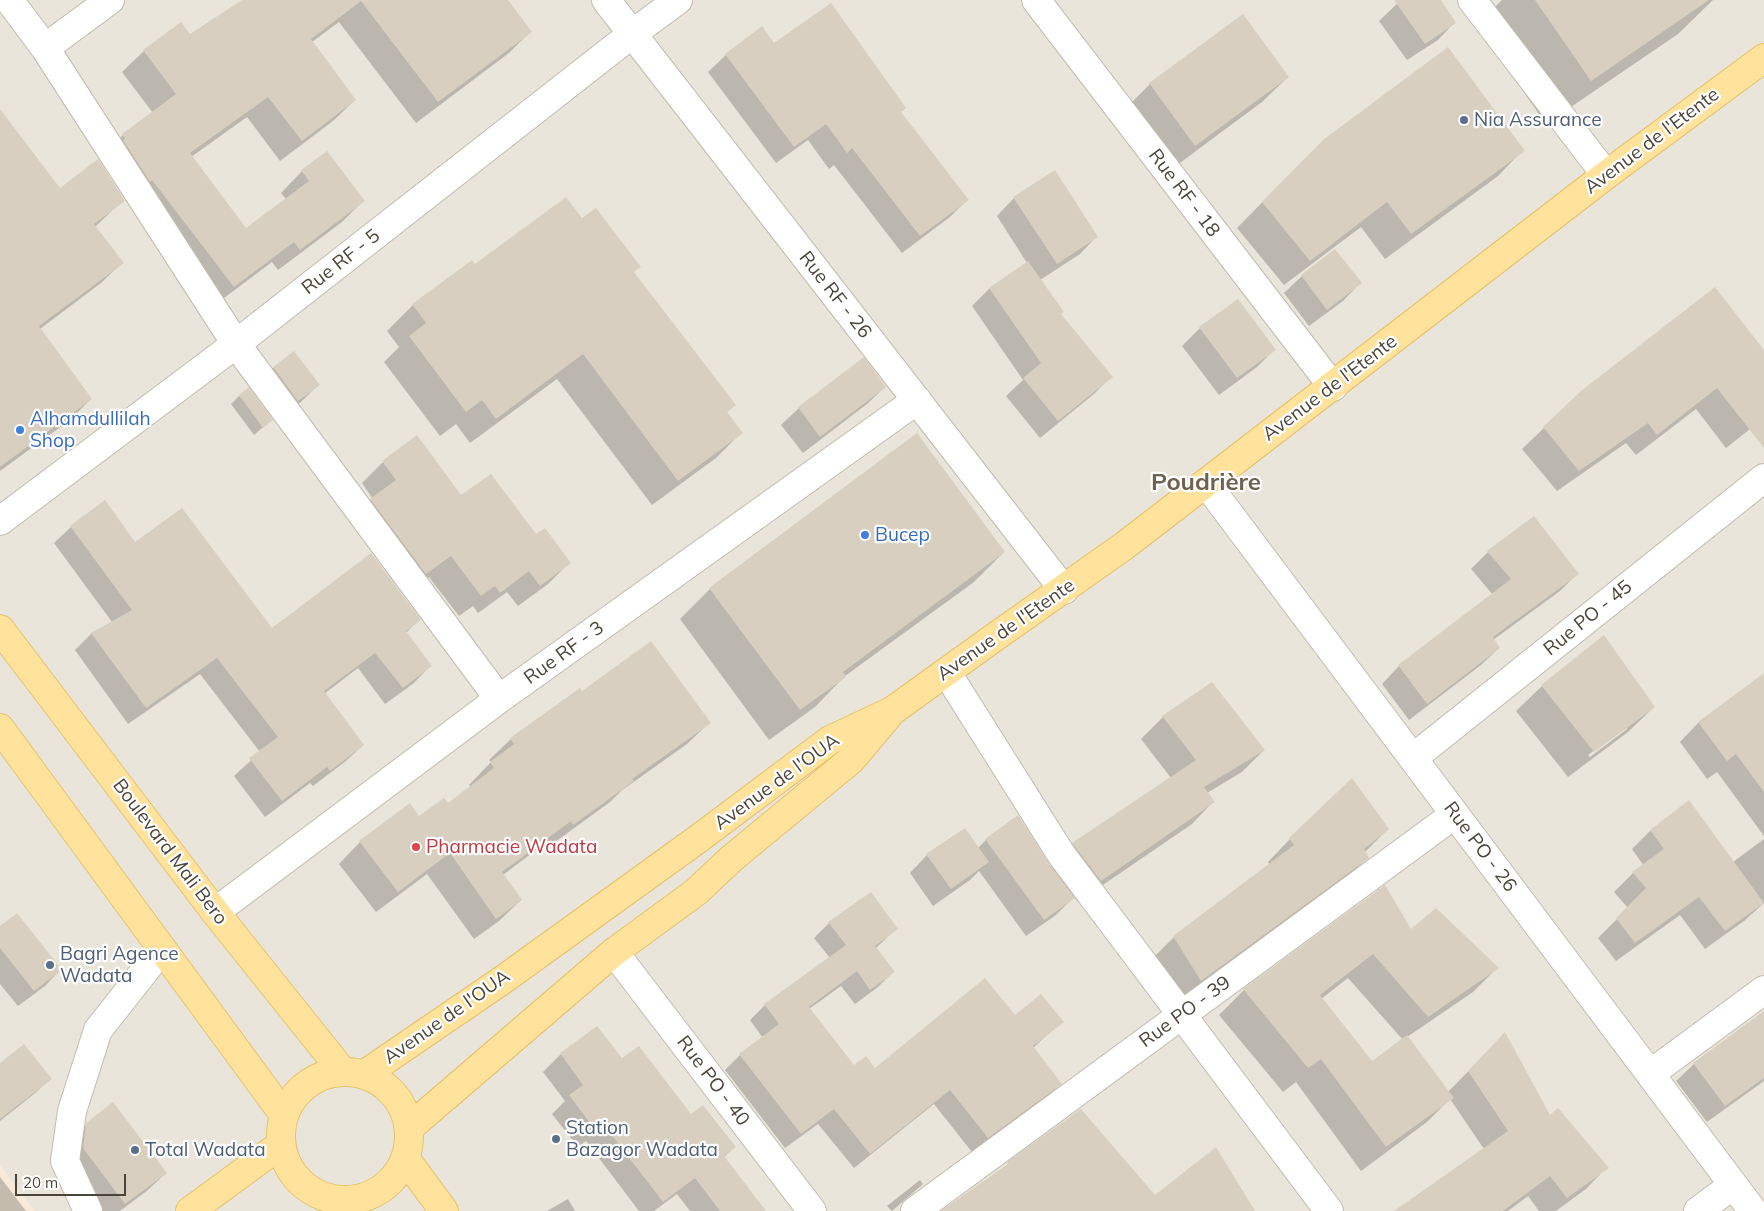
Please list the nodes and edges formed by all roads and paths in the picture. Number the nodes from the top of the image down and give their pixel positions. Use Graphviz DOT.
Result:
graph roads {
  1 [pos="9,0"];
  2 [pos="110,0"];
  3 [pos="606,0"];
  4 [pos="678,0"];
  5 [pos="1036,0"];
  6 [pos="1472,0"];
  7 [pos="632,34"];
  8 [pos="45,48"];
  9 [pos="1764,58"];
  10 [pos="1606,175"];
  11 [pos="236,344"];
  12 [pos="1333,387"];
  13 [pos="917,400"];
  14 [pos="1764,478"];
  15 [pos="1206,483"];
  16 [pos="0,521"];
  17 [pos="1064,590"];
  18 [pos="0,629"];
  19 [pos="947,673"];
  20 [pos="499,699"];
  21 [pos="892,711"];
  22 [pos="0,728"];
  23 [pos="1413,758"];
  24 [pos="1455,814"];
  25 [pos="215,912"];
  26 [pos="162,949"];
  27 [pos="614,952"];
  28 [pos="1764,990"];
  29 [pos="1182,1015"];
  30 [pos="354,1073"];
  31 [pos="1650,1074"];
  32 [pos="284,1115"];
  33 [pos="409,1128"];
  34 [pos="280,1145"];
  35 [pos="405,1158"];
  36 [pos="1733,1185"];
  37 [pos="312,1203"];
  38 [pos="354,1205"];
  39 [pos="88,1211"];
  40 [pos="190,1211"];
  41 [pos="444,1211"];
  42 [pos="812,1211"];
  43 [pos="915,1211"];
  44 [pos="1329,1211"];
  45 [pos="1698,1211"];
  46 [pos="1753,1211"];
  1 -- 8 [label="street"];
  2 -- 8 [label="street"];
  3 -- 7 [label="street, Rue RF - 26"];
  4 -- 7 [label="street, Rue RF - 5"];
  5 -- 12 [label="street, Rue RF - 18"];
  6 -- 10 [label="street"];
  7 -- 11 [label="street, Rue RF - 5"];
  7 -- 13 [label="street, Rue RF - 26"];
  8 -- 11 [label="street"];
  9 -- 10 [label="main road, Avenue de l'Etente"];
  10 -- 12 [label="main road, Avenue de l'Etente"];
  11 -- 16 [label="street, Rue RF - 5"];
  11 -- 20 [label="street"];
  12 -- 15 [label="main road, Avenue de l'Etente"];
  13 -- 17 [label="street, Rue RF - 26"];
  13 -- 20 [label="street, Rue RF - 3"];
  14 -- 23 [label="street, Rue PO - 45"];
  15 -- 17 [label="main road, Avenue de l'Etente"];
  15 -- 23 [label="street, Rue PO - 26"];
  17 -- 19 [label="main road, Avenue de l'Etente"];
  18 -- 25 [label="main road, Boulevard Mali Bero"];
  19 -- 21 [label="main road, Avenue de l'Etente"];
  19 -- 29 [label="street"];
  20 -- 25 [label="street, Rue RF - 3"];
  21 -- 27 [label="main road, Avenue de l'OUA"];
  21 -- 30 [label="main road, Avenue de l'OUA"];
  22 -- 26 [label="main road"];
  23 -- 24 [label="street, Rue PO - 26"];
  24 -- 29 [label="street, Rue PO - 39"];
  24 -- 31 [label="street, Rue PO - 26"];
  25 -- 30 [label="main road, Boulevard Mali Bero"];
  26 -- 32 [label="main road"];
  26 -- 39 [label="street"];
  27 -- 33 [label="main road, Avenue de l'OUA"];
  27 -- 42 [label="street, Rue PO - 40"];
  28 -- 31 [label="street"];
  29 -- 43 [label="street, Rue PO - 39"];
  29 -- 44 [label="street"];
  30 -- 32 [label="main road"];
  30 -- 33 [label="main road"];
  31 -- 36 [label="street, Rue PO - 26"];
  32 -- 34 [label="main road"];
  33 -- 35 [label="main road"];
  34 -- 37 [label="main road"];
  34 -- 40 [label="main road"];
  35 -- 38 [label="main road"];
  35 -- 41 [label="main road"];
  36 -- 45 [label="street"];
  36 -- 46 [label="street, Rue PO - 26"];
  37 -- 38 [label="main road"];
}
